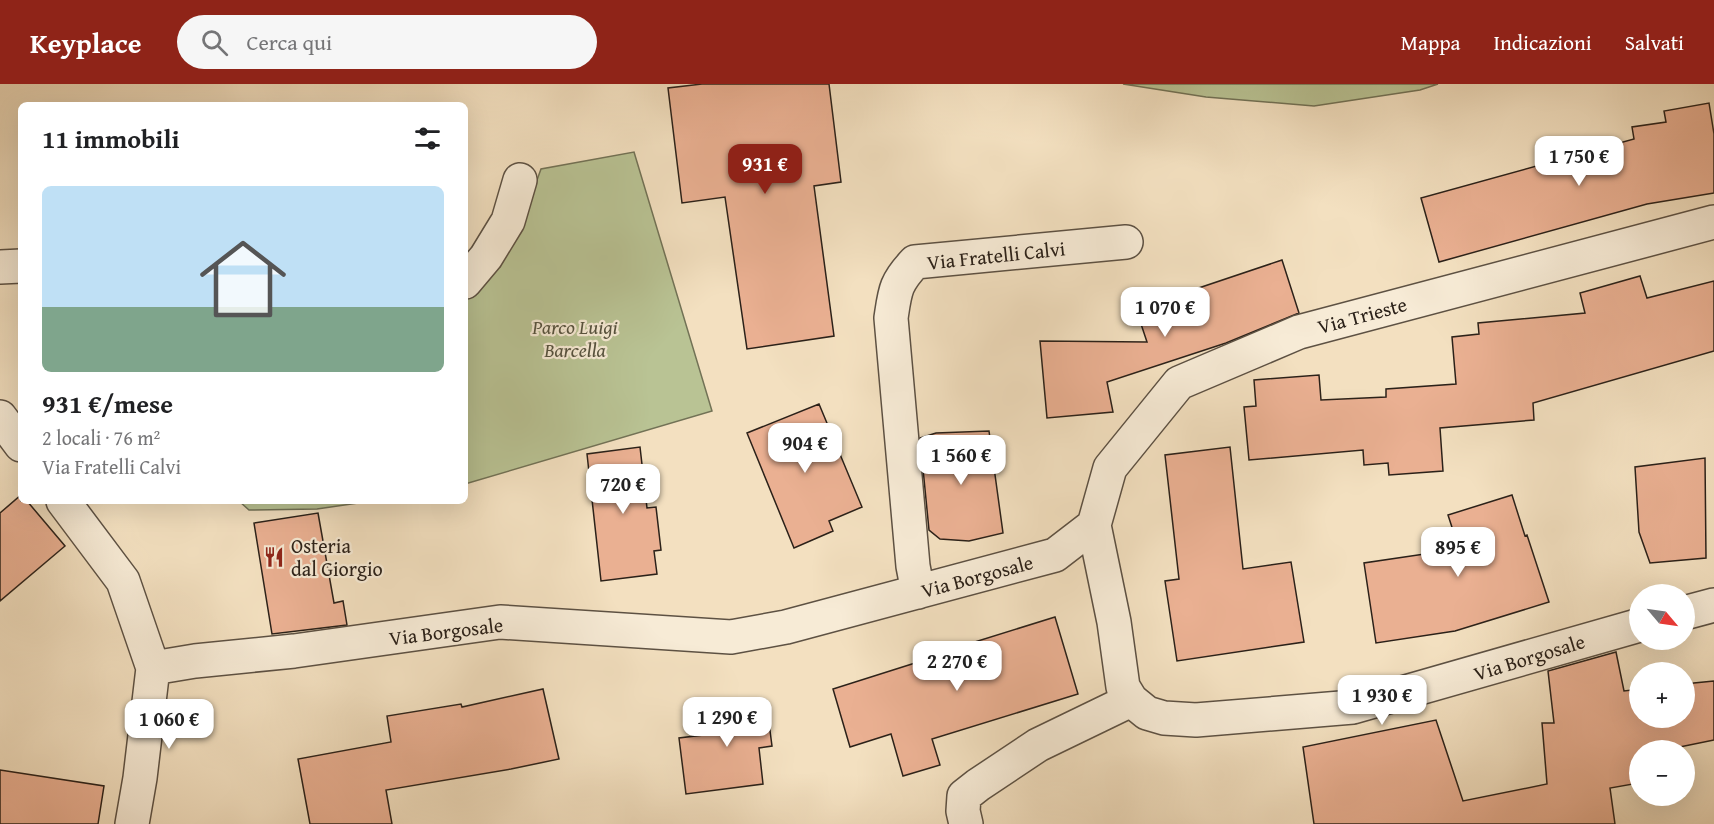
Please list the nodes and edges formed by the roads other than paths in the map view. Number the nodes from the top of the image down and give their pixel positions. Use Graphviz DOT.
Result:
graph roads {
  1 [pos="520,180"];
  2 [pos="1714,222"];
  3 [pos="1126,242"];
  4 [pos="18,266"];
  5 [pos="0,267"];
  6 [pos="468,278"];
  7 [pos="0,417"];
  8 [pos="18,441"];
  9 [pos="65,504"];
  10 [pos="1094,525"];
  11 [pos="918,592"];
  12 [pos="1714,605"];
  13 [pos="1695,610"];
  14 [pos="1629,628"];
  15 [pos="153,668"];
  16 [pos="1131,700"];
  17 [pos="132,824"];
  18 [pos="966,824"];
  1 -- 6 [label="street"];
  2 -- 10 [label="street, Via Trieste"];
  3 -- 11 [label="street, Via Fratelli Calvi"];
  4 -- 5 [label="street"];
  7 -- 8 [label="street"];
  9 -- 15 [label="street"];
  10 -- 11 [label="street, Via Borgosale"];
  10 -- 16 [label="street"];
  11 -- 15 [label="street, Via Borgosale"];
  12 -- 13 [label="street"];
  14 -- 16 [label="street, Via Borgosale"];
  15 -- 17 [label="street"];
  16 -- 18 [label="street"];
}
